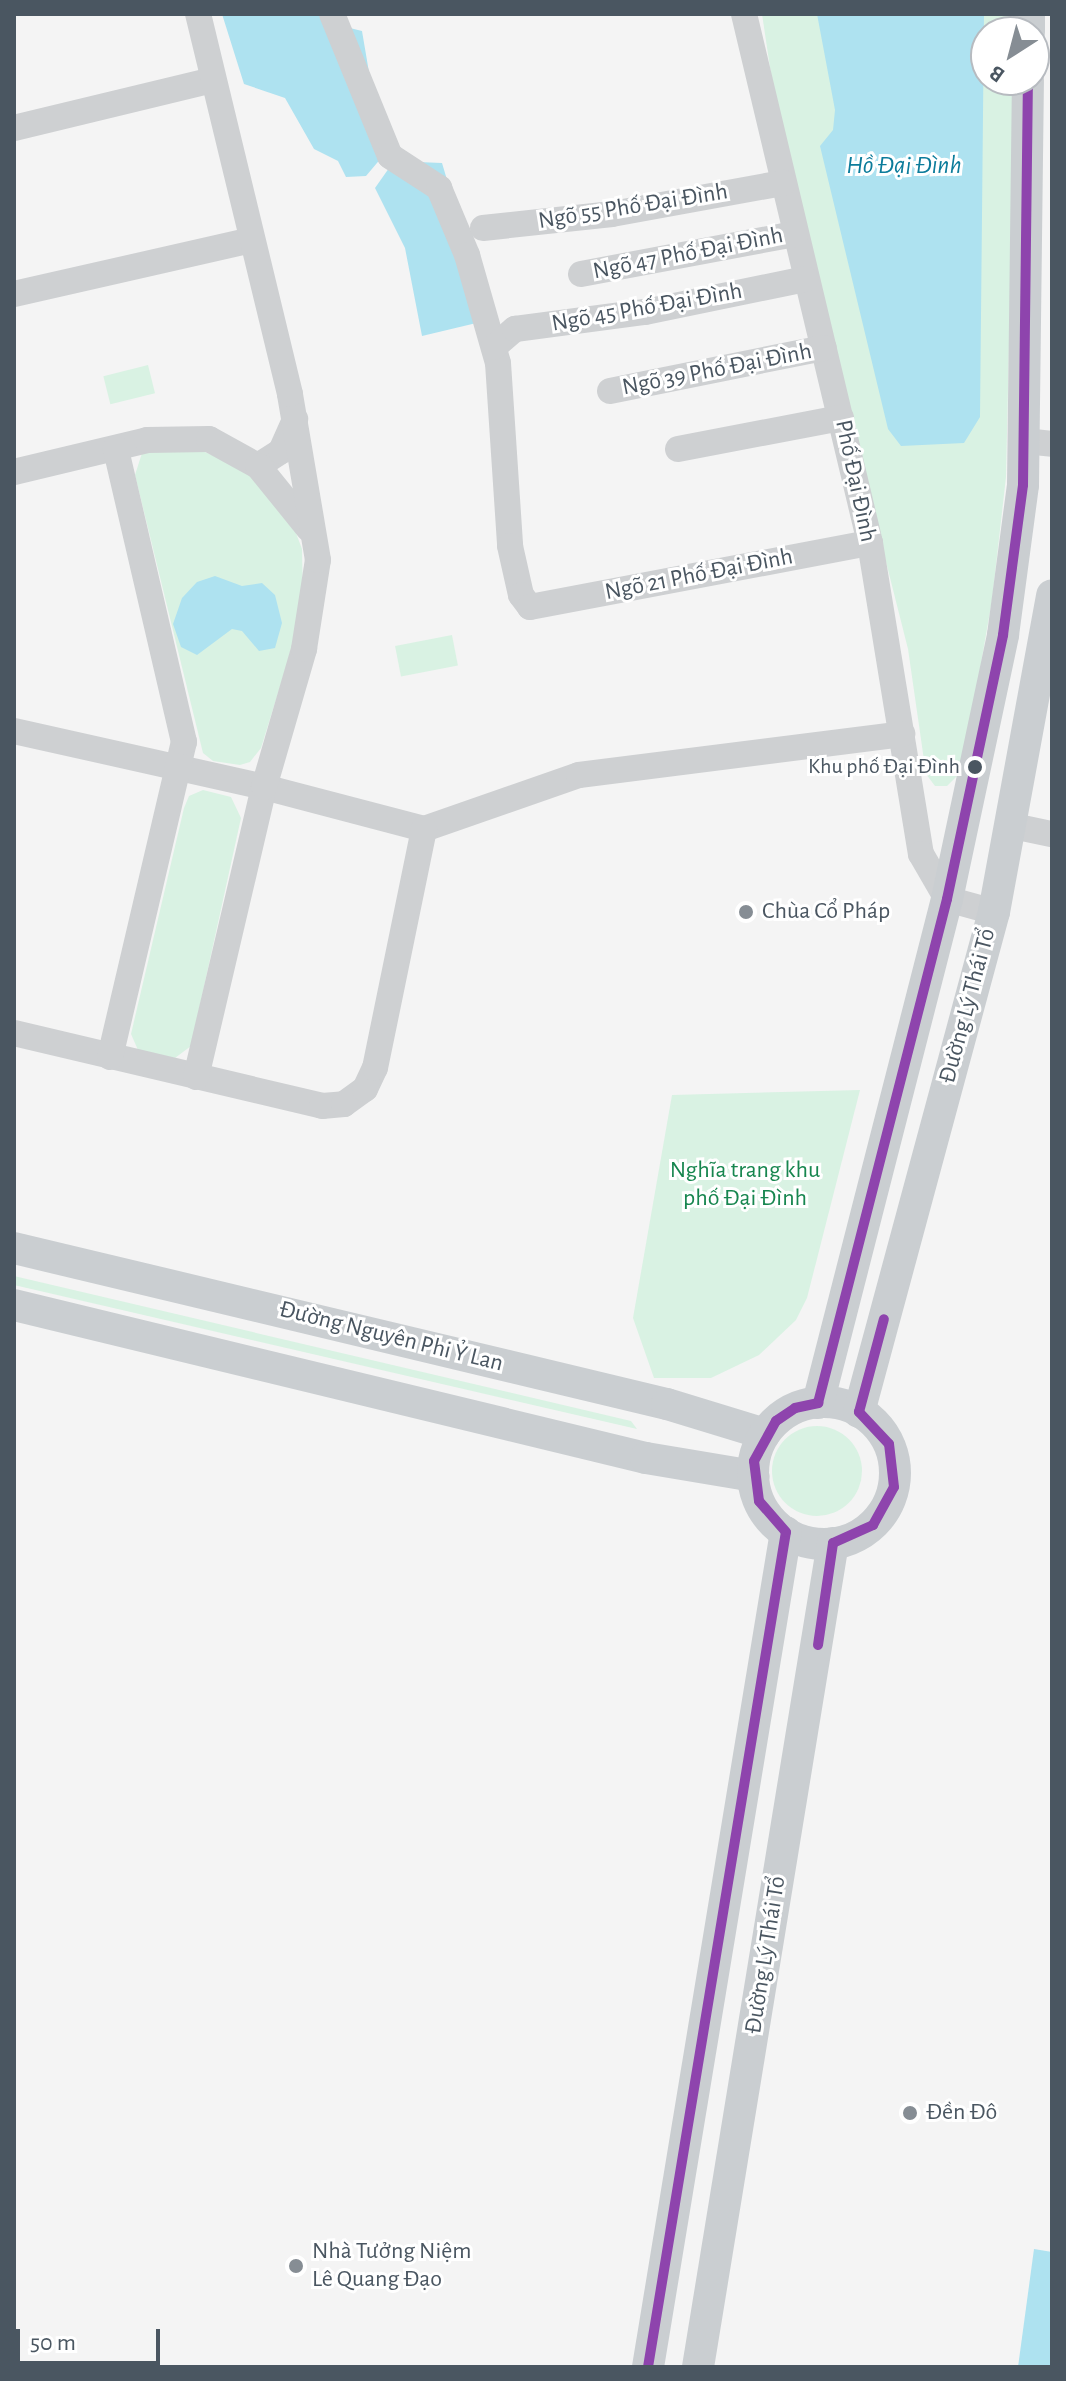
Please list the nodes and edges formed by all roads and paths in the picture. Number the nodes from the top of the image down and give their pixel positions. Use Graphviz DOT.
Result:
graph roads {
  1 [pos="198,14"];
  2 [pos="332,14"];
  3 [pos="744,14"];
  4 [pos="213,80"];
  5 [pos="1028,96"];
  6 [pos="14,128"];
  7 [pos="783,183"];
  8 [pos="483,228"];
  9 [pos="795,234"];
  10 [pos="252,240"];
  11 [pos="581,274"];
  12 [pos="806,279"];
  13 [pos="14,294"];
  14 [pos="494,347"];
  15 [pos="824,348"];
  16 [pos="610,391"];
  17 [pos="841,418"];
  18 [pos="295,419"];
  19 [pos="1038,442"];
  20 [pos="116,449"];
  21 [pos="678,449"];
  22 [pos="258,466"];
  23 [pos="14,472"];
  24 [pos="316,542"];
  25 [pos="870,543"];
  26 [pos="1052,595"];
  27 [pos="14,731"];
  28 [pos="902,734"];
  29 [pos="181,768"];
  30 [pos="264,787"];
  31 [pos="1013,826"];
  32 [pos="424,829"];
  33 [pos="1052,834"];
  34 [pos="947,899"];
  35 [pos="994,912"];
  36 [pos="14,1033"];
  37 [pos="110,1057"];
  38 [pos="196,1077"];
  39 [pos="14,1248"];
  40 [pos="14,1305"];
  41 [pos="818,1403"];
  42 [pos="859,1412"];
  43 [pos="765,1434"];
  44 [pos="754,1476"];
  45 [pos="786,1532"];
  46 [pos="833,1543"];
  47 [pos="650,2367"];
  48 [pos="698,2367"];
  1 -- 4 [label="street"];
  2 -- 14 [label="street"];
  3 -- 7 [label="street, Phố Đại Đình"];
  4 -- 6 [label="street"];
  4 -- 10 [label="street"];
  5 -- 19 [label="main road, Đường Lý Thái Tổ"];
  7 -- 8 [label="street, Ngõ 55 Phố Đại Đình"];
  7 -- 9 [label="street, Phố Đại Đình"];
  9 -- 11 [label="street, Ngõ 47 Phố Đại Đình"];
  9 -- 12 [label="street, Phố Đại Đình"];
  10 -- 13 [label="street"];
  10 -- 18 [label="street"];
  12 -- 14 [label="street, Ngõ 45 Phố Đại Đình"];
  12 -- 15 [label="street, Phố Đại Đình"];
  14 -- 25 [label="street, Ngõ 21 Phố Đại Đình"];
  15 -- 16 [label="street, Ngõ 39 Phố Đại Đình"];
  15 -- 17 [label="street, Phố Đại Đình"];
  17 -- 21 [label="street"];
  17 -- 25 [label="street, Phố Đại Đình"];
  18 -- 22 [label="street"];
  18 -- 24 [label="street"];
  19 -- 34 [label="main road, Đường Lý Thái Tổ"];
  20 -- 22 [label="street"];
  20 -- 23 [label="street"];
  20 -- 29 [label="street"];
  22 -- 24 [label="street"];
  24 -- 30 [label="street"];
  25 -- 28 [label="street, Phố Đại Đình"];
  26 -- 31 [label="main road, Đường Lý Thái Tổ"];
  27 -- 29 [label="street"];
  28 -- 32 [label="street"];
  28 -- 34 [label="street, Phố Đại Đình"];
  29 -- 30 [label="street"];
  29 -- 37 [label="street"];
  30 -- 32 [label="street"];
  30 -- 38 [label="street"];
  31 -- 33 [label="street"];
  31 -- 35 [label="main road, Đường Lý Thái Tổ"];
  32 -- 38 [label="street"];
  34 -- 35 [label="street"];
  34 -- 41 [label="main road, Đường Lý Thái Tổ"];
  35 -- 42 [label="main road, Đường Lý Thái Tổ"];
  36 -- 37 [label="street"];
  37 -- 38 [label="street"];
  39 -- 43 [label="main road, Đường Nguyên Phi Ỷ Lan"];
  40 -- 44 [label="main road"];
  41 -- 42 [label="main road"];
  41 -- 43 [label="main road"];
  42 -- 46 [label="main road"];
  43 -- 44 [label="main road"];
  44 -- 45 [label="main road"];
  45 -- 46 [label="main road"];
  45 -- 47 [label="main road, Đường Lý Thái Tổ"];
  46 -- 48 [label="main road, Đường Lý Thái Tổ"];
}
